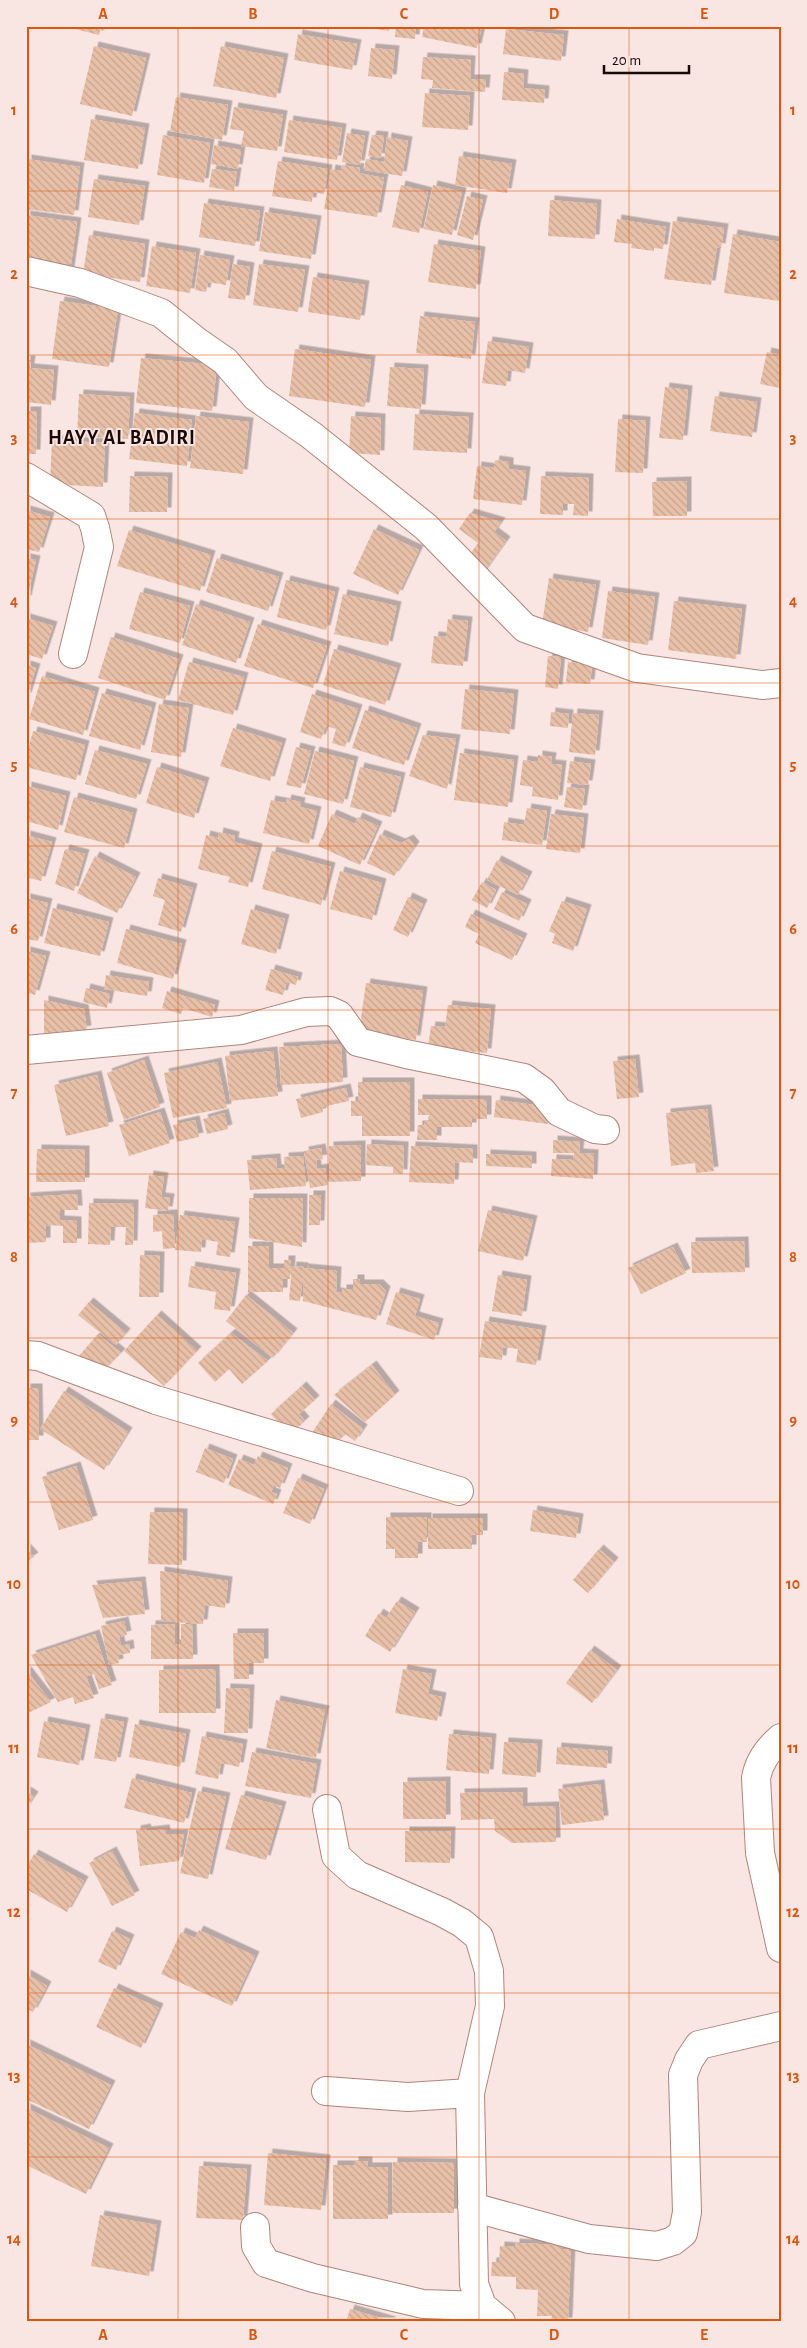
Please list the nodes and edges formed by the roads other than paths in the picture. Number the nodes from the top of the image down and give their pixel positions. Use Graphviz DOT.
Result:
graph roads {
  1 [pos="26,271"];
  2 [pos="26,477"];
  3 [pos="73,654"];
  4 [pos="781,683"];
  5 [pos="26,1050"];
  6 [pos="605,1130"];
  7 [pos="26,1355"];
  8 [pos="459,1491"];
  9 [pos="781,1738"];
  10 [pos="327,1809"];
  11 [pos="781,1948"];
  12 [pos="781,2026"];
  13 [pos="326,2091"];
  14 [pos="470,2094"];
  15 [pos="472,2207"];
  16 [pos="255,2227"];
  17 [pos="492,2314"];
  1 -- 4 [label="street"];
  2 -- 3 [label="street"];
  5 -- 6 [label="street"];
  7 -- 8 [label="street"];
  9 -- 11 [label="street"];
  10 -- 14 [label="street"];
  12 -- 15 [label="street"];
  13 -- 14 [label="street"];
  14 -- 15 [label="street"];
  15 -- 17 [label="street"];
  16 -- 17 [label="street"];
}
